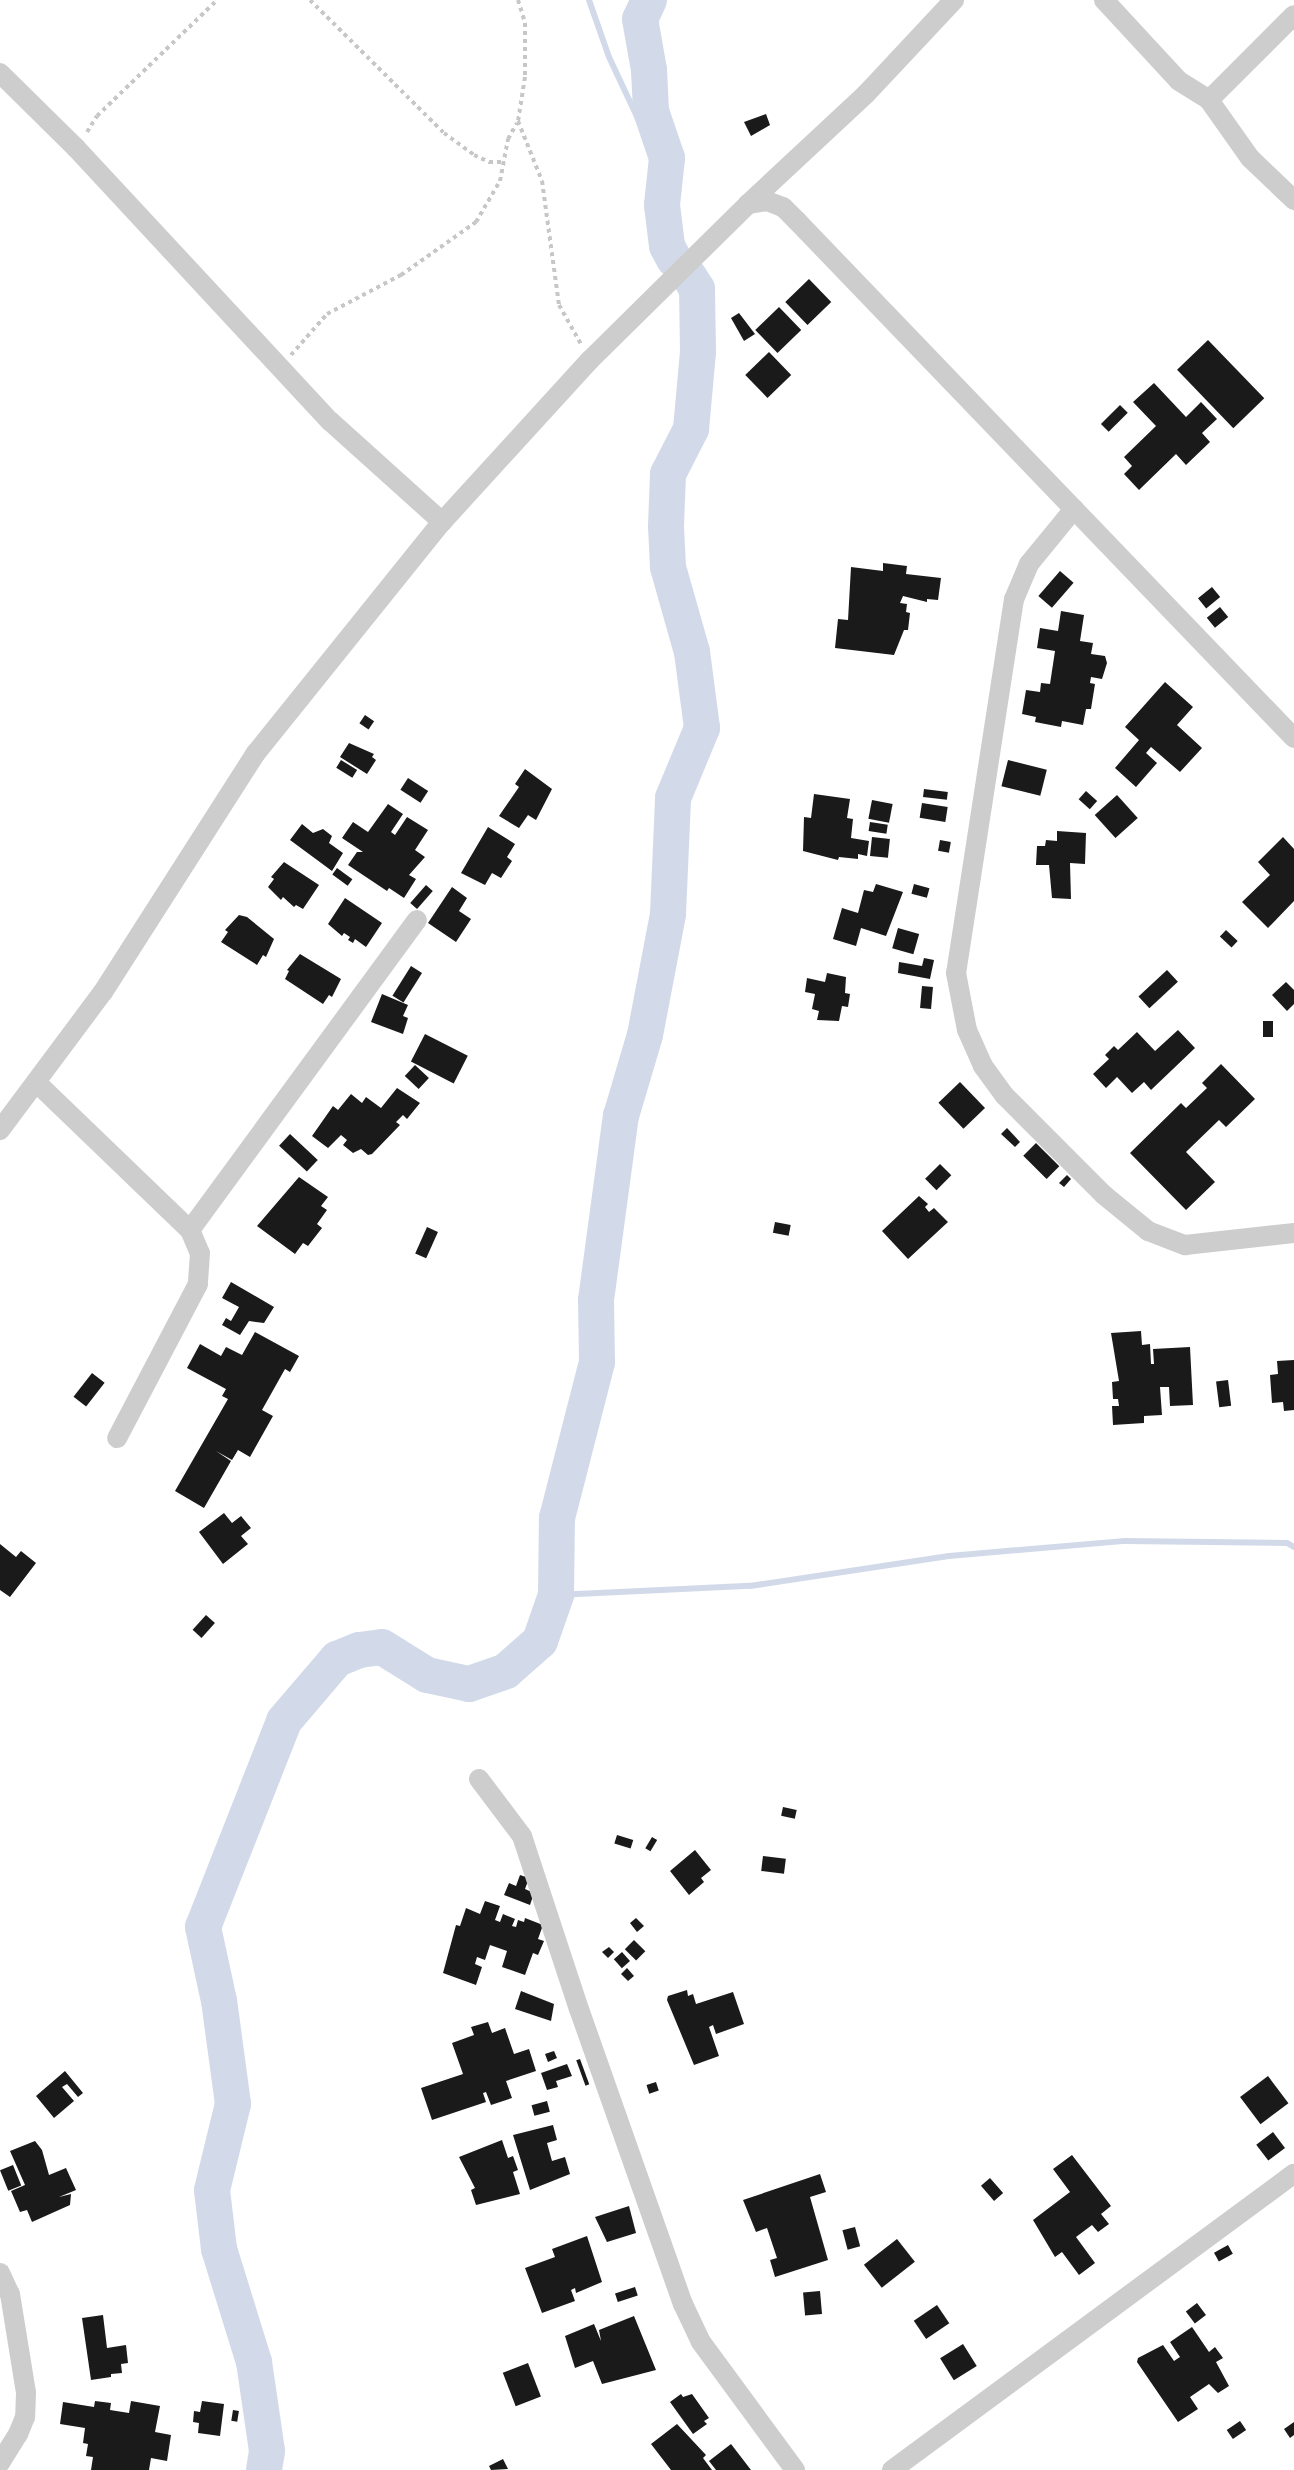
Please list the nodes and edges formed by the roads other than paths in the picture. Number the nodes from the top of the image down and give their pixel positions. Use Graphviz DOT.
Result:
graph roads {
  1 [pos="954,0"];
  2 [pos="1104,0"];
  3 [pos="1294,15"];
  4 [pos="0,73"];
  5 [pos="1209,100"];
  6 [pos="1294,200"];
  7 [pos="748,204"];
  8 [pos="1074,509"];
  9 [pos="442,522"];
  10 [pos="1294,738"];
  11 [pos="417,920"];
  12 [pos="37,1083"];
  13 [pos="0,1130"];
  14 [pos="190,1230"];
  15 [pos="1294,1233"];
  16 [pos="117,1438"];
  17 [pos="479,1779"];
  18 [pos="1294,2174"];
  19 [pos="0,2273"];
  20 [pos="0,2463"];
  21 [pos="795,2470"];
  22 [pos="892,2470"];
  1 -- 7 [label="street"];
  2 -- 5 [label="street"];
  3 -- 5 [label="street"];
  4 -- 9 [label="street"];
  5 -- 6 [label="street"];
  7 -- 8 [label="street"];
  7 -- 9 [label="street"];
  8 -- 10 [label="street"];
  8 -- 15 [label="street"];
  9 -- 12 [label="street"];
  11 -- 14 [label="street"];
  12 -- 13 [label="street"];
  12 -- 14 [label="street"];
  14 -- 16 [label="street"];
  17 -- 21 [label="street"];
  18 -- 22 [label="street"];
  19 -- 20 [label="street"];
}
